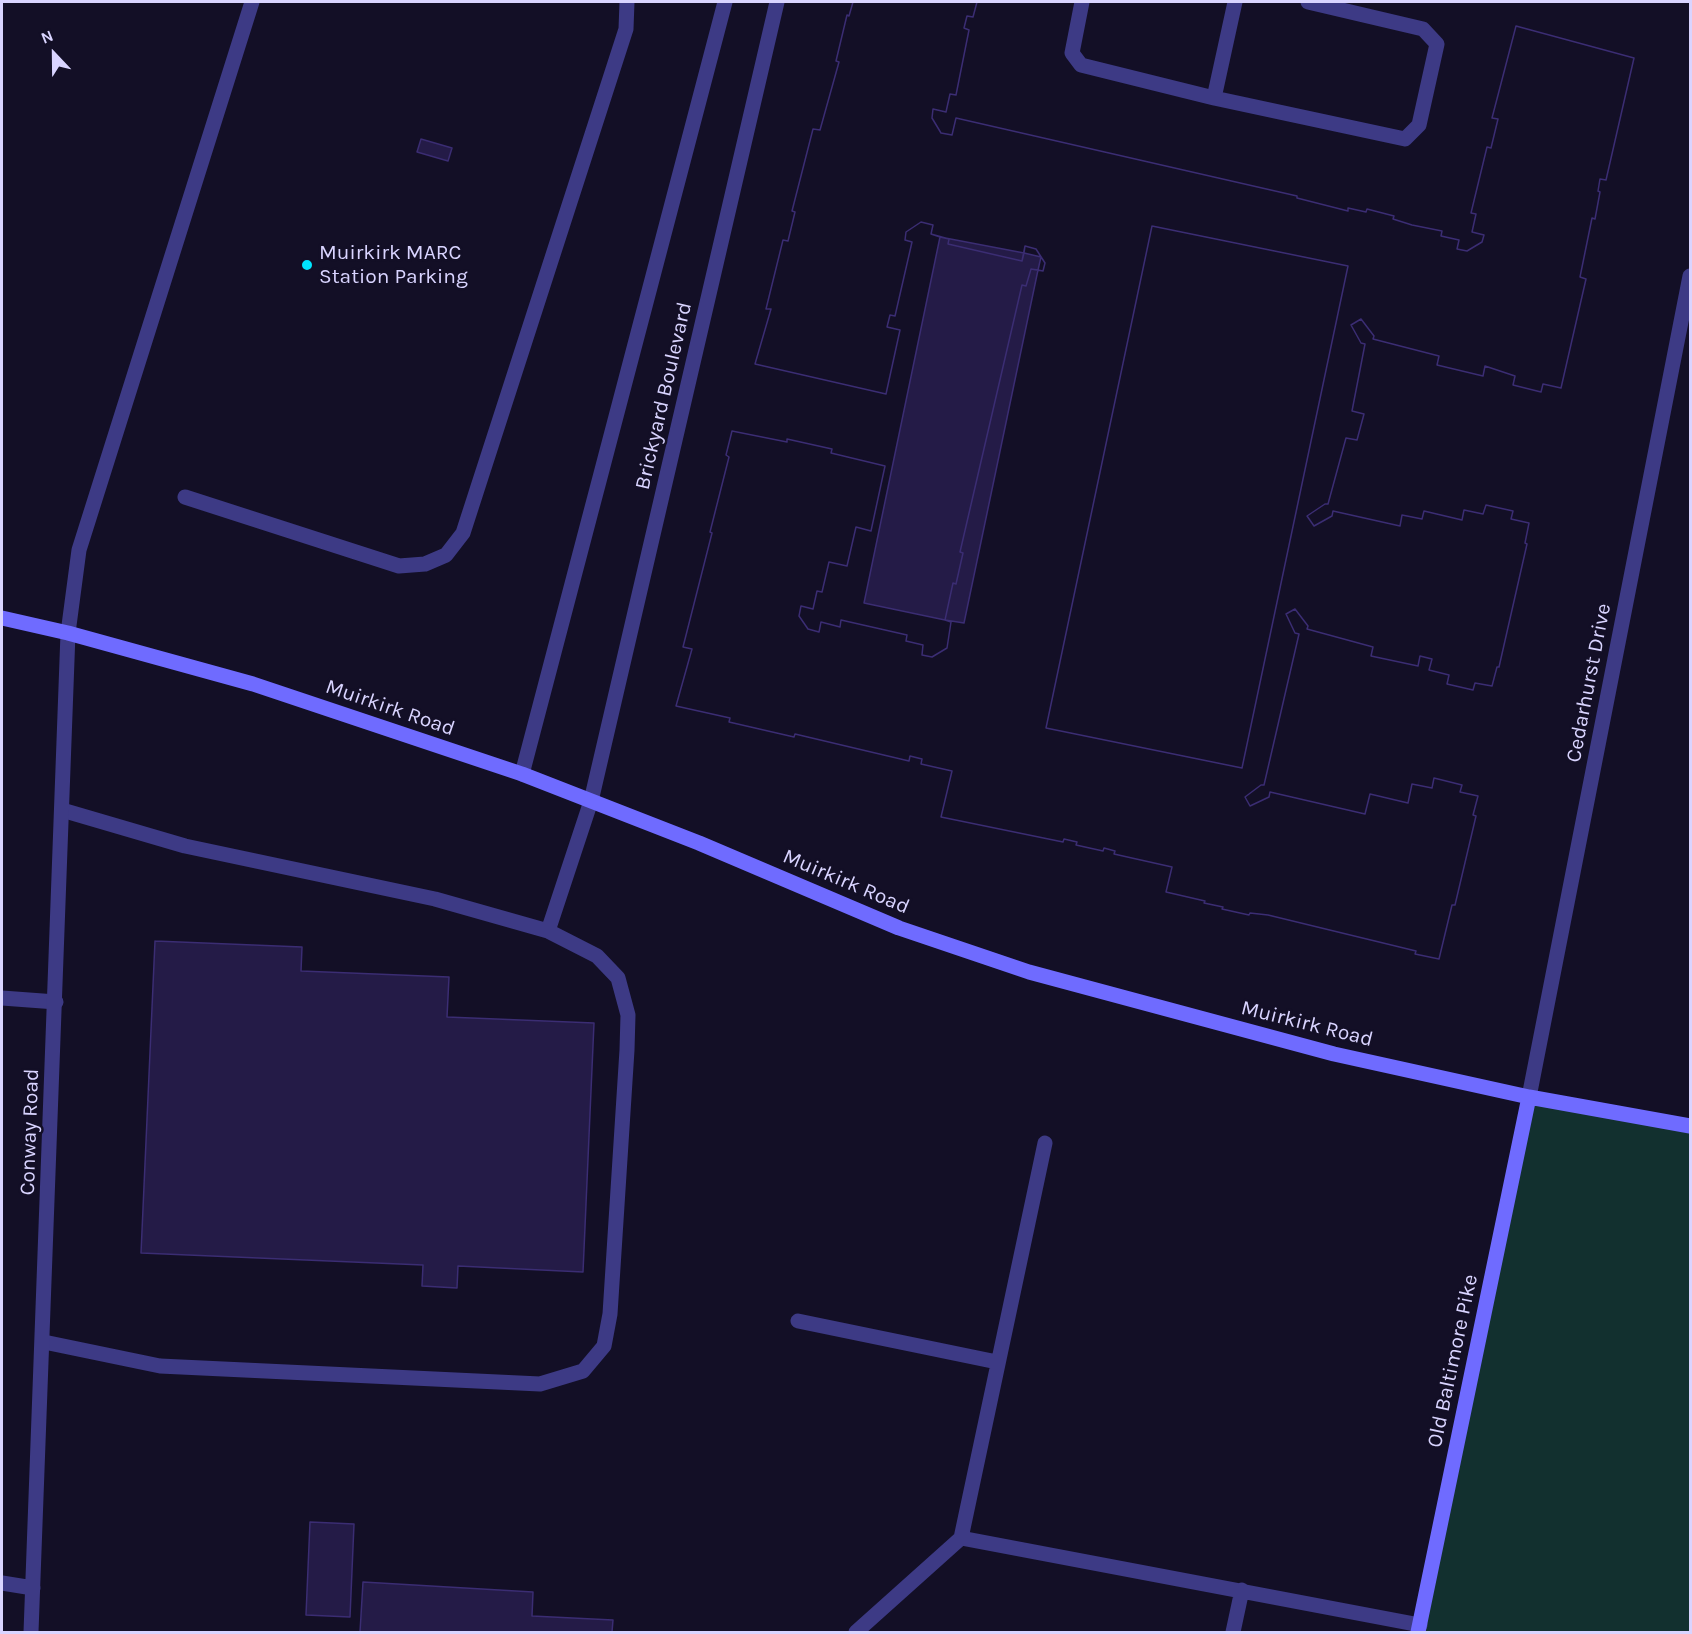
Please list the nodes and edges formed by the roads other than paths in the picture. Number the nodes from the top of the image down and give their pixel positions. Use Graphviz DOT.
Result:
graph roads {
  1 [pos="252,2"];
  2 [pos="627,2"];
  3 [pos="725,2"];
  4 [pos="777,2"];
  5 [pos="1082,2"];
  6 [pos="1235,2"];
  7 [pos="1308,2"];
  8 [pos="1214,98"];
  9 [pos="1690,276"];
  10 [pos="185,497"];
  11 [pos="2,618"];
  12 [pos="68,633"];
  13 [pos="522,774"];
  14 [pos="591,801"];
  15 [pos="62,810"];
  16 [pos="548,931"];
  17 [pos="2,998"];
  18 [pos="56,1002"];
  19 [pos="1529,1097"];
  20 [pos="1690,1126"];
  21 [pos="1045,1143"];
  22 [pos="798,1321"];
  23 [pos="44,1342"];
  24 [pos="997,1362"];
  25 [pos="962,1538"];
  26 [pos="2,1583"];
  27 [pos="33,1588"];
  28 [pos="1242,1590"];
  29 [pos="1419,1629"];
  30 [pos="31,1632"];
  31 [pos="856,1632"];
  32 [pos="1233,1632"];
  1 -- 12 [label="street, Conway Road"];
  2 -- 10 [label="street"];
  3 -- 13 [label="street, Brickyard Boulevard"];
  4 -- 14 [label="street, Brickyard Boulevard"];
  5 -- 8 [label="street"];
  6 -- 8 [label="street"];
  7 -- 8 [label="street"];
  9 -- 19 [label="street, Cedarhurst Drive"];
  11 -- 12 [label="main road, Muirkirk Road"];
  12 -- 13 [label="main road, Muirkirk Road"];
  12 -- 15 [label="street, Conway Road"];
  13 -- 14 [label="main road, Muirkirk Road"];
  14 -- 16 [label="street, Brickyard Boulevard"];
  14 -- 19 [label="main road, Muirkirk Road"];
  15 -- 16 [label="street"];
  15 -- 18 [label="street, Conway Road"];
  16 -- 23 [label="street"];
  17 -- 18 [label="street"];
  18 -- 23 [label="street, Conway Road"];
  19 -- 20 [label="main road, Muirkirk Road"];
  19 -- 29 [label="main road, Old Baltimore Pike"];
  21 -- 24 [label="street"];
  22 -- 24 [label="street"];
  23 -- 27 [label="street, Conway Road"];
  24 -- 25 [label="street"];
  25 -- 28 [label="street"];
  25 -- 31 [label="street"];
  26 -- 27 [label="street"];
  27 -- 30 [label="street, Conway Road"];
  28 -- 29 [label="street"];
  28 -- 32 [label="street"];
}
